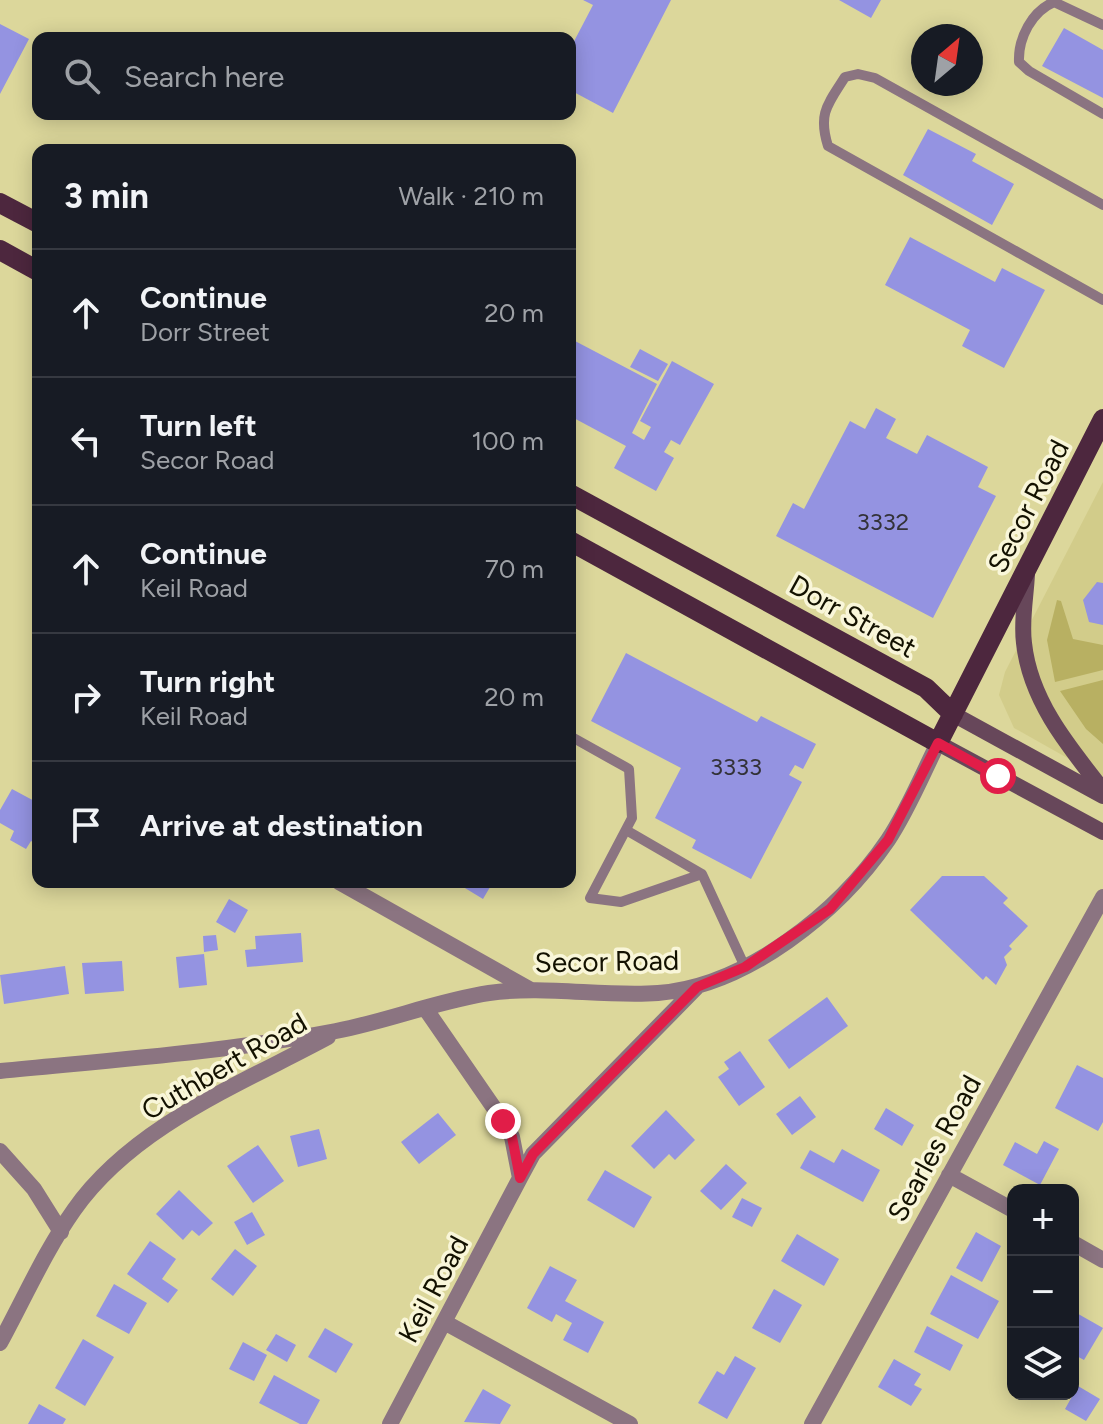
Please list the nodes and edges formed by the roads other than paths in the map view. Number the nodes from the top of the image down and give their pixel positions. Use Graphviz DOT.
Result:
graph roads {
  1 [pos="1103,25"];
  2 [pos="1103,114"];
  3 [pos="0,203"];
  4 [pos="1103,205"];
  5 [pos="32,220"];
  6 [pos="0,250"];
  7 [pos="32,268"];
  8 [pos="1103,300"];
  9 [pos="1103,419"];
  10 [pos="576,497"];
  11 [pos="576,544"];
  12 [pos="1027,569"];
  13 [pos="953,714"];
  14 [pos="576,739"];
  15 [pos="938,743"];
  16 [pos="1103,793"];
  17 [pos="626,830"];
  18 [pos="1103,832"];
  19 [pos="702,874"];
  20 [pos="350,888"];
  21 [pos="1103,897"];
  22 [pos="745,967"];
  23 [pos="697,987"];
  24 [pos="530,990"];
  25 [pos="425,1008"];
  26 [pos="339,1031"];
  27 [pos="0,1071"];
  28 [pos="0,1151"];
  29 [pos="949,1175"];
  30 [pos="520,1178"];
  31 [pos="1007,1207"];
  32 [pos="61,1232"];
  33 [pos="1079,1246"];
  34 [pos="1103,1260"];
  35 [pos="446,1323"];
  36 [pos="0,1343"];
  37 [pos="390,1424"];
  38 [pos="630,1424"];
  39 [pos="812,1424"];
  1 -- 2 [label="lane"];
  3 -- 5 [label="main road"];
  4 -- 8 [label="lane"];
  6 -- 7 [label="main road"];
  9 -- 12 [label="main road, Secor Road"];
  10 -- 13 [label="main road, Dorr Street"];
  11 -- 15 [label="main road"];
  12 -- 13 [label="main road, Secor Road"];
  12 -- 16 [label="main road"];
  13 -- 15 [label="main road, Secor Road"];
  13 -- 16 [label="main road, Dorr Street"];
  14 -- 17 [label="lane"];
  15 -- 18 [label="main road"];
  15 -- 22 [label="street, Secor Road"];
  17 -- 19 [label="lane"];
  17 -- 19 [label="lane"];
  19 -- 22 [label="lane"];
  20 -- 24 [label="street"];
  21 -- 29 [label="street, Searles Road"];
  22 -- 23 [label="street, Secor Road"];
  23 -- 24 [label="street, Secor Road"];
  23 -- 30 [label="street, Keil Road"];
  24 -- 25 [label="street, Secor Road"];
  25 -- 26 [label="street, Secor Road"];
  25 -- 30 [label="street"];
  26 -- 27 [label="street, Secor Road"];
  26 -- 32 [label="street, Cuthbert Road"];
  28 -- 32 [label="street"];
  29 -- 31 [label="street"];
  29 -- 39 [label="street, Searles Road"];
  30 -- 35 [label="street, Keil Road"];
  32 -- 36 [label="street, Cuthbert Road"];
  33 -- 34 [label="street"];
  35 -- 37 [label="street, Keil Road"];
  35 -- 38 [label="street"];
}
